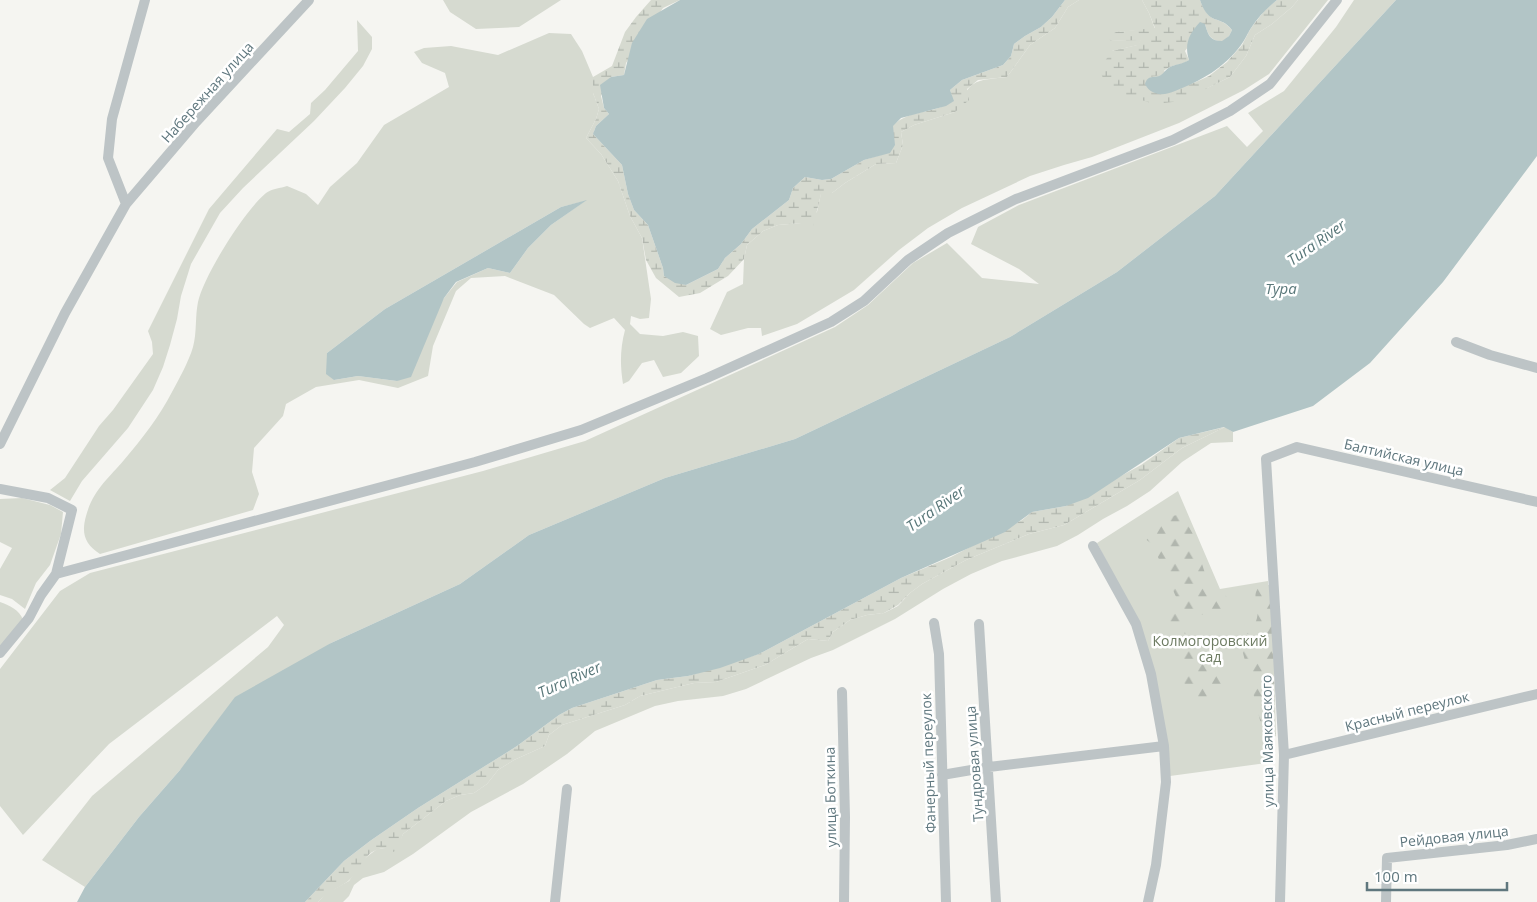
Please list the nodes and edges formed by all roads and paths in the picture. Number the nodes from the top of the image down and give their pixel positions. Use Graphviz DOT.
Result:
graph roads {
  1 [pos="145,0"];
  2 [pos="309,0"];
  3 [pos="1336,0"];
  4 [pos="126,204"];
  5 [pos="1456,342"];
  6 [pos="1537,368"];
  7 [pos="0,444"];
  8 [pos="1266,459"];
  9 [pos="0,489"];
  10 [pos="1537,502"];
  11 [pos="1093,546"];
  12 [pos="56,574"];
  13 [pos="934,623"];
  14 [pos="978,624"];
  15 [pos="0,653"];
  16 [pos="842,692"];
  17 [pos="1537,694"];
  18 [pos="1164,746"];
  19 [pos="1284,755"];
  20 [pos="989,767"];
  21 [pos="942,775"];
  22 [pos="567,789"];
  23 [pos="1537,838"];
  24 [pos="554,902"];
  25 [pos="844,902"];
  26 [pos="946,902"];
  27 [pos="996,902"];
  28 [pos="1148,902"];
  29 [pos="1280,902"];
  30 [pos="1386,902"];
  1 -- 4 [label="street"];
  2 -- 4 [label="street, Набережная улица"];
  3 -- 12 [label="street"];
  4 -- 7 [label="street, Набережная улица"];
  5 -- 6 [label="street"];
  8 -- 10 [label="street, Балтийская улица"];
  8 -- 19 [label="street, улица Маяковского"];
  9 -- 12 [label="street"];
  11 -- 18 [label="street"];
  12 -- 15 [label="street"];
  13 -- 21 [label="street, Фанерный переулок"];
  14 -- 20 [label="street, Тундровая улица"];
  16 -- 25 [label="street, улица Боткина"];
  17 -- 19 [label="street, Красный переулок"];
  18 -- 20 [label="street"];
  18 -- 28 [label="street"];
  19 -- 29 [label="street, улица Маяковского"];
  20 -- 21 [label="street"];
  20 -- 27 [label="street, Тундровая улица"];
  21 -- 26 [label="street, Фанерный переулок"];
  22 -- 24 [label="street"];
  23 -- 30 [label="street, Рейдовая улица"];
}
